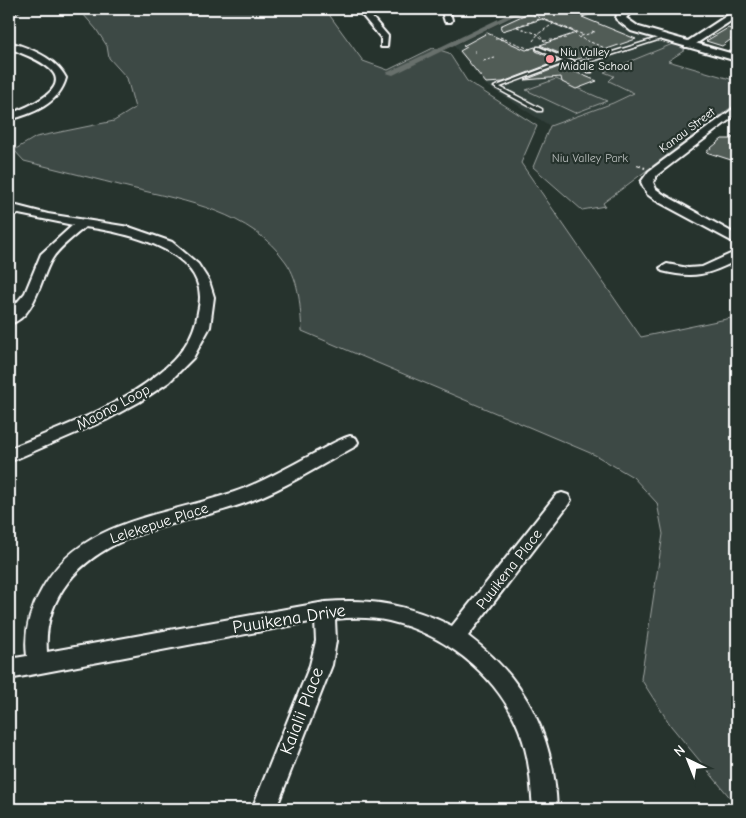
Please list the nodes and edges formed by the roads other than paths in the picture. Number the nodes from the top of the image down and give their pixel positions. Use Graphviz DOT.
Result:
graph roads {
  1 [pos="17,9"];
  2 [pos="361,9"];
  3 [pos="445,9"];
  4 [pos="629,9"];
  5 [pos="9,13"];
  6 [pos="737,14"];
  7 [pos="448,20"];
  8 [pos="662,38"];
  9 [pos="9,44"];
  10 [pos="384,45"];
  11 [pos="688,45"];
  12 [pos="538,48"];
  13 [pos="737,58"];
  14 [pos="566,61"];
  15 [pos="576,65"];
  16 [pos="590,71"];
  17 [pos="737,109"];
  18 [pos="540,110"];
  19 [pos="9,117"];
  20 [pos="9,208"];
  21 [pos="82,223"];
  22 [pos="737,240"];
  23 [pos="737,255"];
  24 [pos="667,268"];
  25 [pos="9,320"];
  26 [pos="350,442"];
  27 [pos="9,456"];
  28 [pos="562,500"];
  29 [pos="325,611"];
  30 [pos="455,638"];
  31 [pos="38,664"];
  32 [pos="9,669"];
  33 [pos="264,809"];
  34 [pos="545,809"];
  1 -- 5 [label="street"];
  2 -- 10 [label="street"];
  3 -- 7 [label="street"];
  4 -- 8 [label="street"];
  6 -- 11 [label="street"];
  8 -- 11 [label="street"];
  8 -- 15 [label="lane"];
  9 -- 19 [label="street"];
  11 -- 13 [label="street"];
  12 -- 14 [label="lane"];
  14 -- 15 [label="lane"];
  14 -- 18 [label="lane"];
  15 -- 16 [label="lane"];
  17 -- 22 [label="street, Kanau Street"];
  20 -- 21 [label="street, Maono Loop"];
  21 -- 25 [label="street"];
  21 -- 27 [label="street, Maono Loop"];
  23 -- 24 [label="street"];
  26 -- 31 [label="street, Lelekepue Place"];
  28 -- 30 [label="street, Puuikena Place"];
  29 -- 30 [label="street, Puuikena Drive"];
  29 -- 31 [label="street, Puuikena Drive"];
  29 -- 33 [label="street, Kaialii Place"];
  30 -- 34 [label="street, Puuikena Drive"];
  31 -- 32 [label="street, Puuikena Drive"];
}
